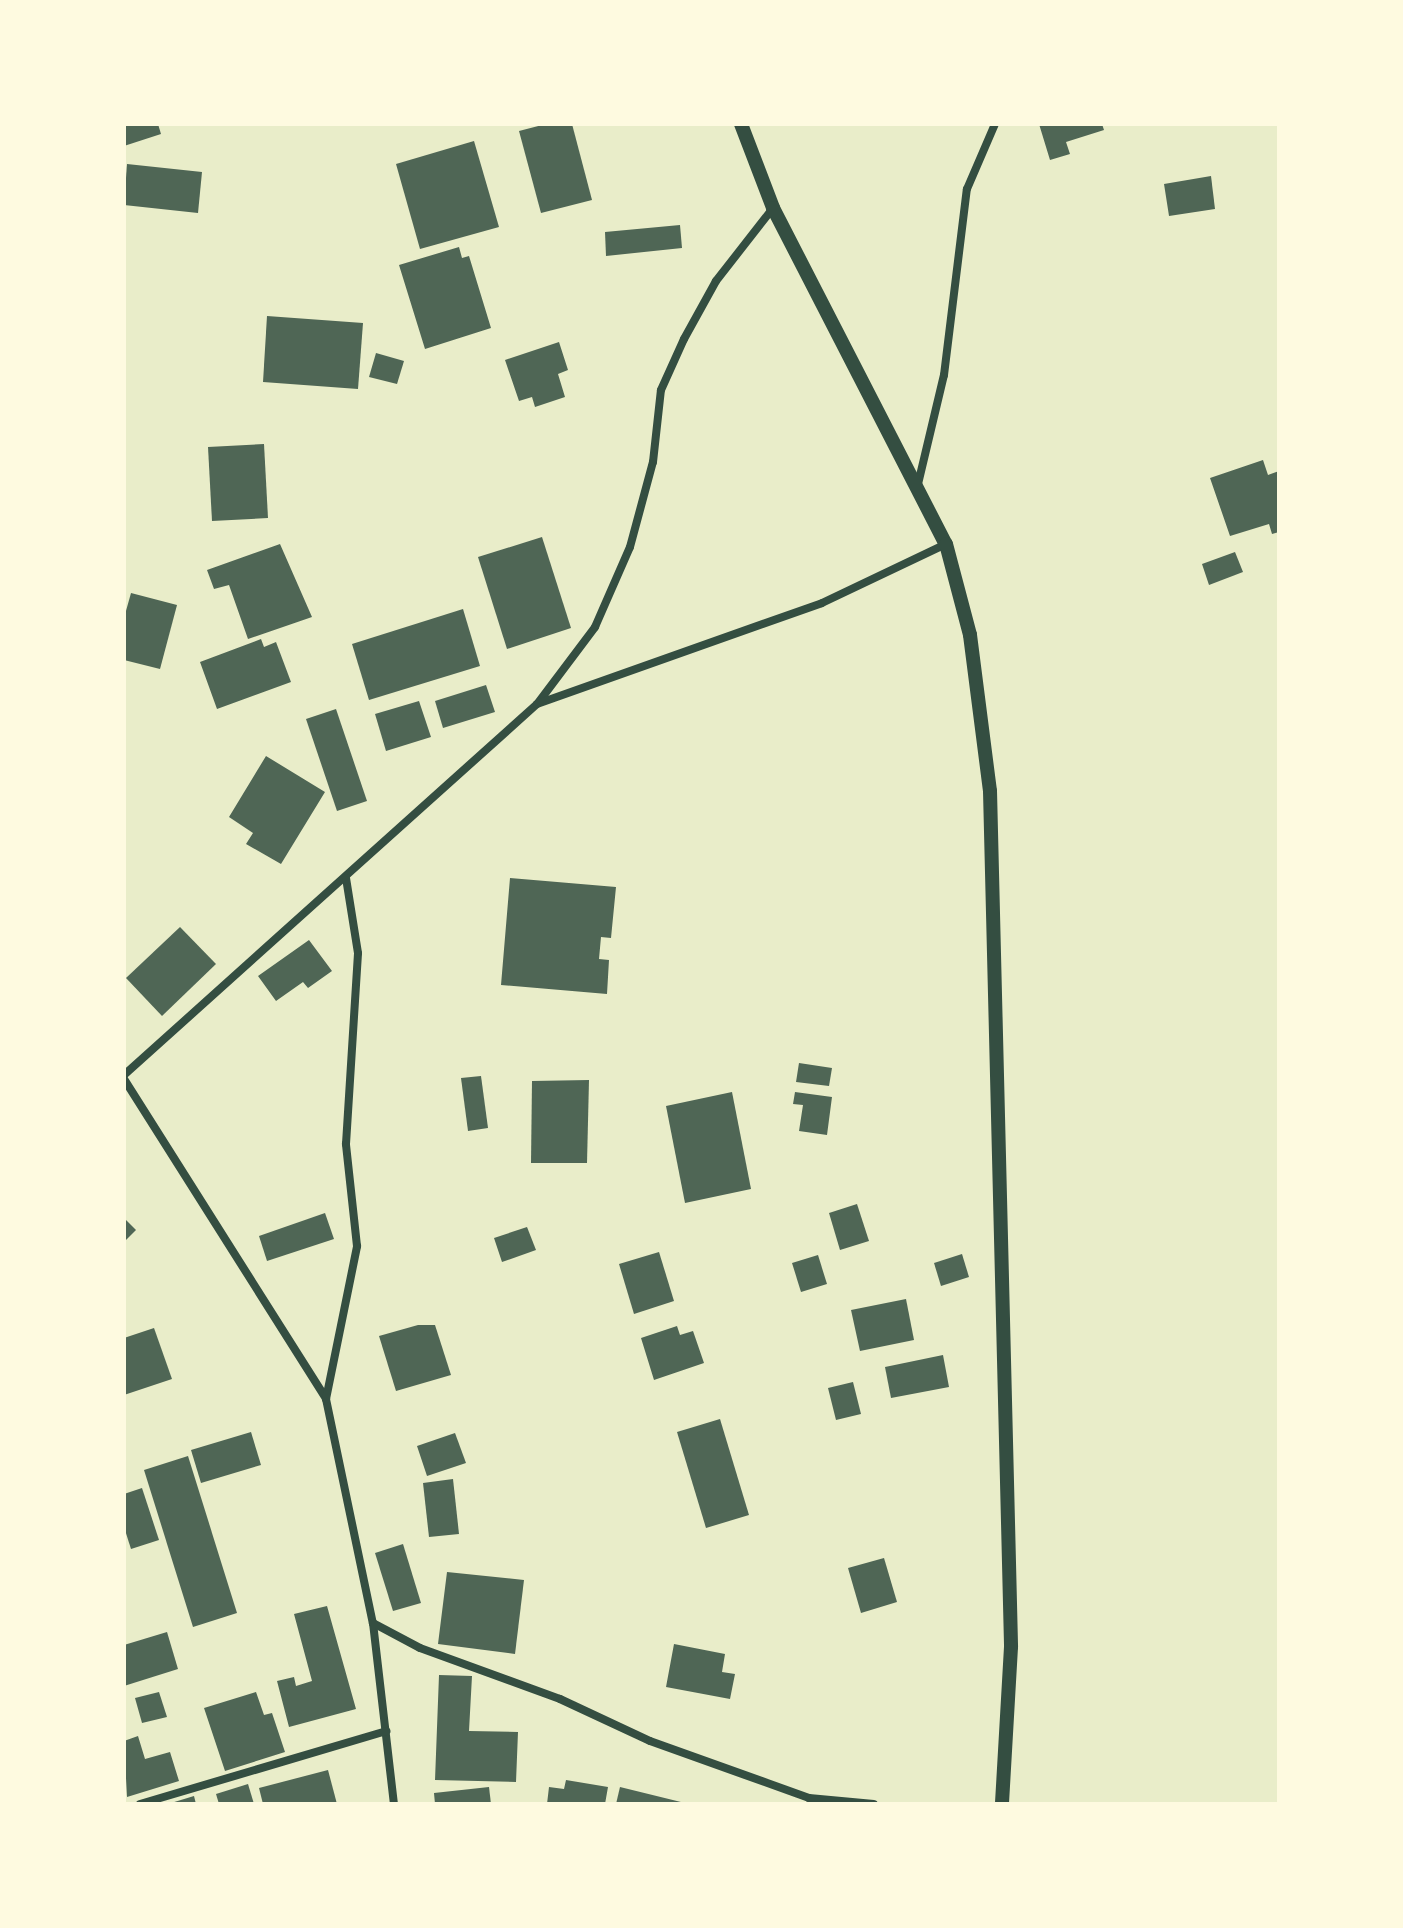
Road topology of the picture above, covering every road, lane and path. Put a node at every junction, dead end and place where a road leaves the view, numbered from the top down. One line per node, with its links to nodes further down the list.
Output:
1 (741, 124): 3 (street)
2 (995, 124): 4 (street)
3 (773, 208): 4 (street); 6 (street)
4 (918, 484): 5 (street)
5 (946, 544): 6 (street); 15 (street)
6 (537, 704): 7 (street)
7 (346, 878): 8 (street); 9 (street)
8 (124, 1077): 9 (street)
9 (326, 1399): 10 (street)
10 (373, 1623): 11 (street); 14 (street)
11 (386, 1731): 12 (street); 13 (street)
12 (140, 1804)
13 (394, 1804)
14 (874, 1804)
15 (1002, 1804)

